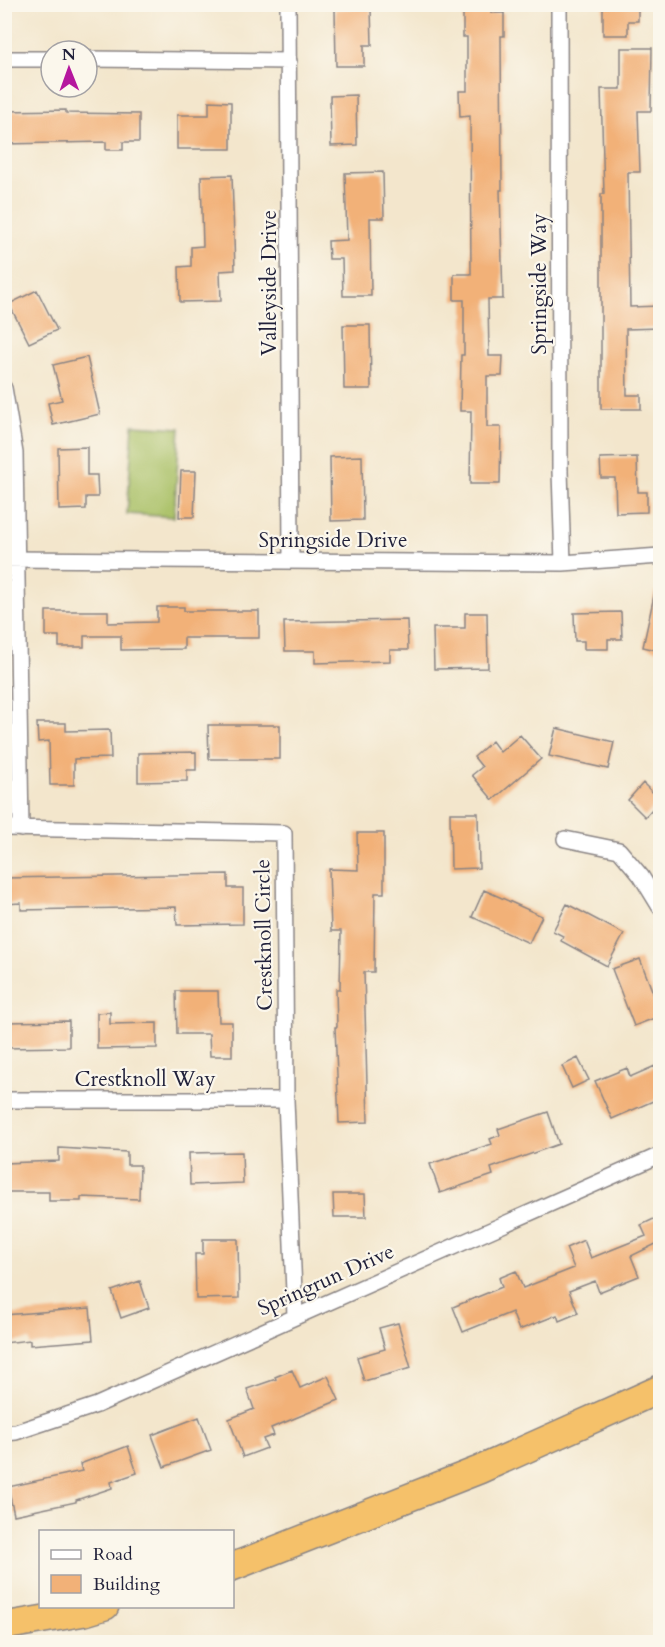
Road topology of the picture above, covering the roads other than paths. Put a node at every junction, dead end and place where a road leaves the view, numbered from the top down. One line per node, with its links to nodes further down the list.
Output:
1 (288, 4): 6 (street, Valleyside Drive)
2 (559, 4): 11 (street, Springside Way)
3 (4, 59): 4 (street)
4 (39, 59)
5 (99, 59): 6 (street)
6 (289, 61): 10 (street, Valleyside Drive)
7 (4, 388): 9 (street)
8 (660, 556): 11 (street, Springside Drive)
9 (11, 559): 10 (street, Springside Drive); 13 (street)
10 (291, 560): 11 (street, Springside Drive)
11 (563, 563)
12 (4, 828): 13 (street, Crestknoll Circle)
13 (21, 829): 17 (street, Crestknoll Circle)
14 (565, 838): 15 (street)
15 (660, 907)
16 (4, 1100): 17 (street, Crestknoll Way)
17 (286, 1100): 19 (street, Crestknoll Circle)
18 (660, 1155): 19 (street, Springrun Drive)
19 (295, 1316): 21 (street, Springrun Drive)
20 (660, 1389): 22 (highway)
21 (4, 1433)
22 (234, 1566)
23 (98, 1608): 24 (highway)
24 (4, 1626)

